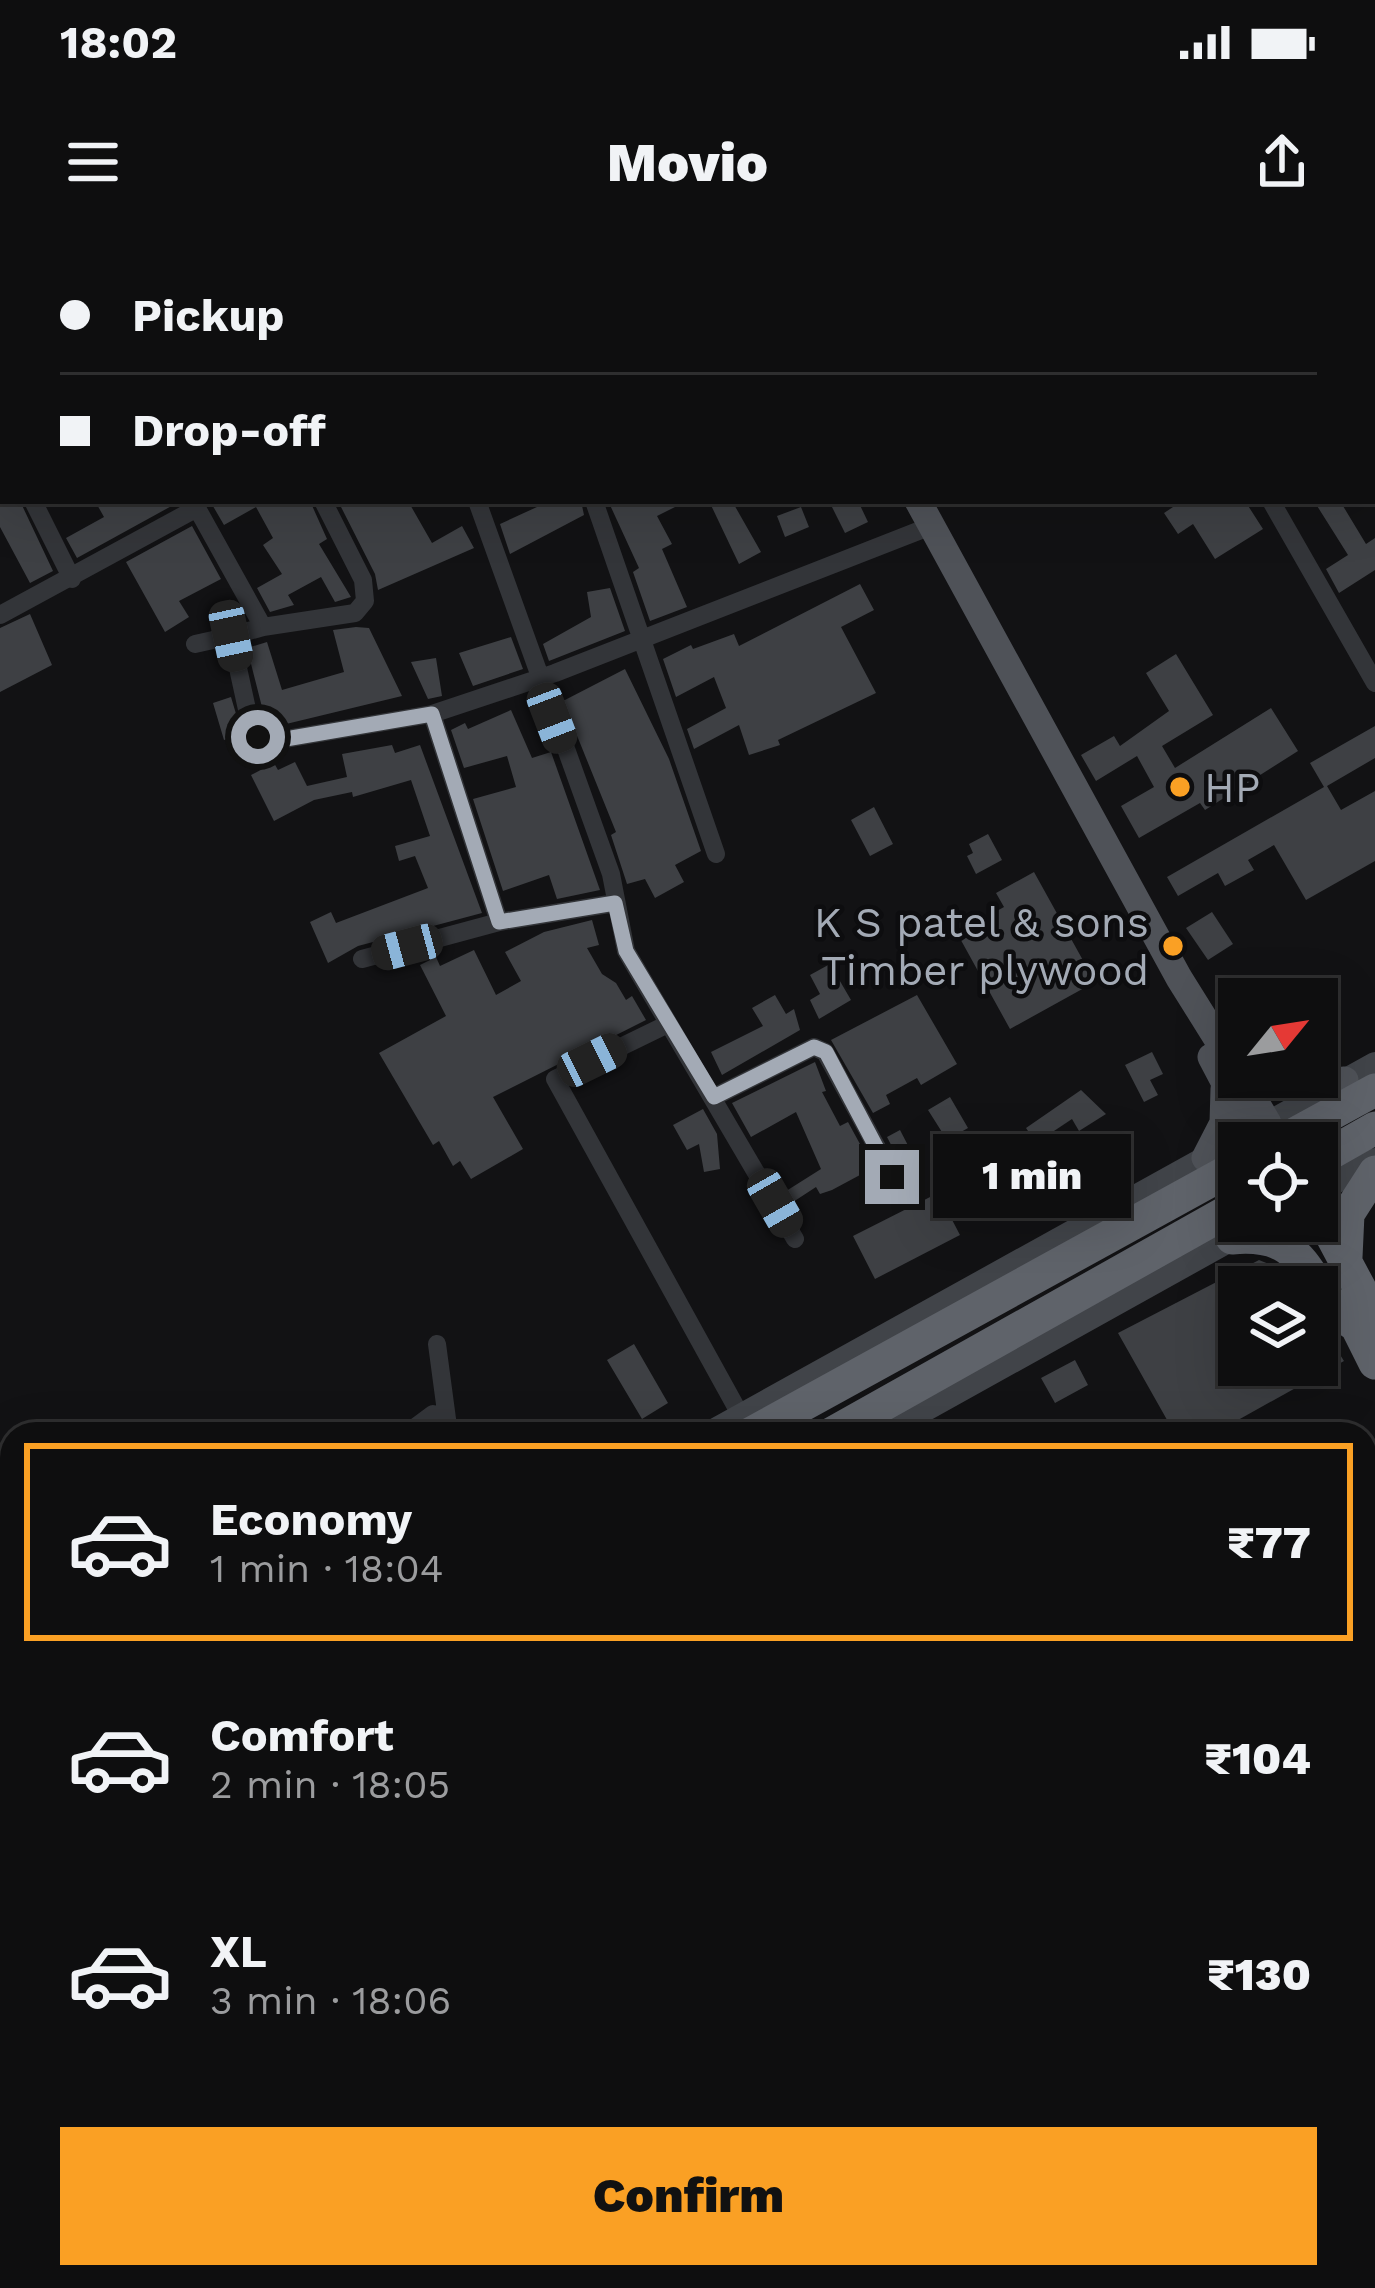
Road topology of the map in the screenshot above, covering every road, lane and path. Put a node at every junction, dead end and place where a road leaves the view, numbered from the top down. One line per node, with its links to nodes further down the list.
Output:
1 (34, 504): 8 (street)
2 (325, 504): 10 (street)
3 (478, 504): 15 (street)
4 (595, 504): 12 (street)
5 (1273, 504): 14 (street)
6 (195, 505): 8 (street); 10 (street)
7 (924, 513): 12 (street); 23 (main road)
8 (72, 579): 9 (street)
9 (0, 615)
10 (263, 627): 11 (street)
11 (231, 636): 13 (street); 17 (street)
12 (643, 639): 15 (street); 18 (street)
13 (196, 644)
14 (1366, 648): 16 (street)
15 (538, 679): 17 (street); 19 (street)
16 (1375, 682)
17 (432, 714): 20 (street)
18 (716, 854)
19 (615, 903): 20 (street); 22 (street)
20 (499, 922): 21 (street)
21 (362, 959)
22 (668, 1024): 26 (street); 49 (street)
23 (1218, 1043)
24 (1375, 1064): 25 (street)
25 (1360, 1085): 28 (highway)
26 (714, 1097): 36 (street); 39 (street)
27 (1231, 1098): 32 (main road)
28 (1295, 1122)
29 (1375, 1128): 30 (highway)
30 (1338, 1149)
31 (1218, 1154): 32 (street)
32 (1205, 1158): 50 (street)
33 (1375, 1160): 37 (street)
34 (1218, 1167): 51 (highway)
35 (1375, 1172): 44 (highway)
36 (892, 1177)
37 (1338, 1180)
38 (1218, 1217): 52 (highway)
39 (795, 1239)
40 (1225, 1242): 53 (street)
41 (1274, 1242): 45 (highway)
42 (1314, 1242): 45 (highway)
43 (1337, 1242): 44 (highway)
44 (1346, 1258): 45 (highway)
45 (1366, 1322): 47 (highway)
46 (437, 1344): 48 (street)
47 (1375, 1364)
48 (449, 1422)
49 (744, 1422)
50 (751, 1422)
51 (752, 1422)
52 (853, 1422)
53 (902, 1422)

